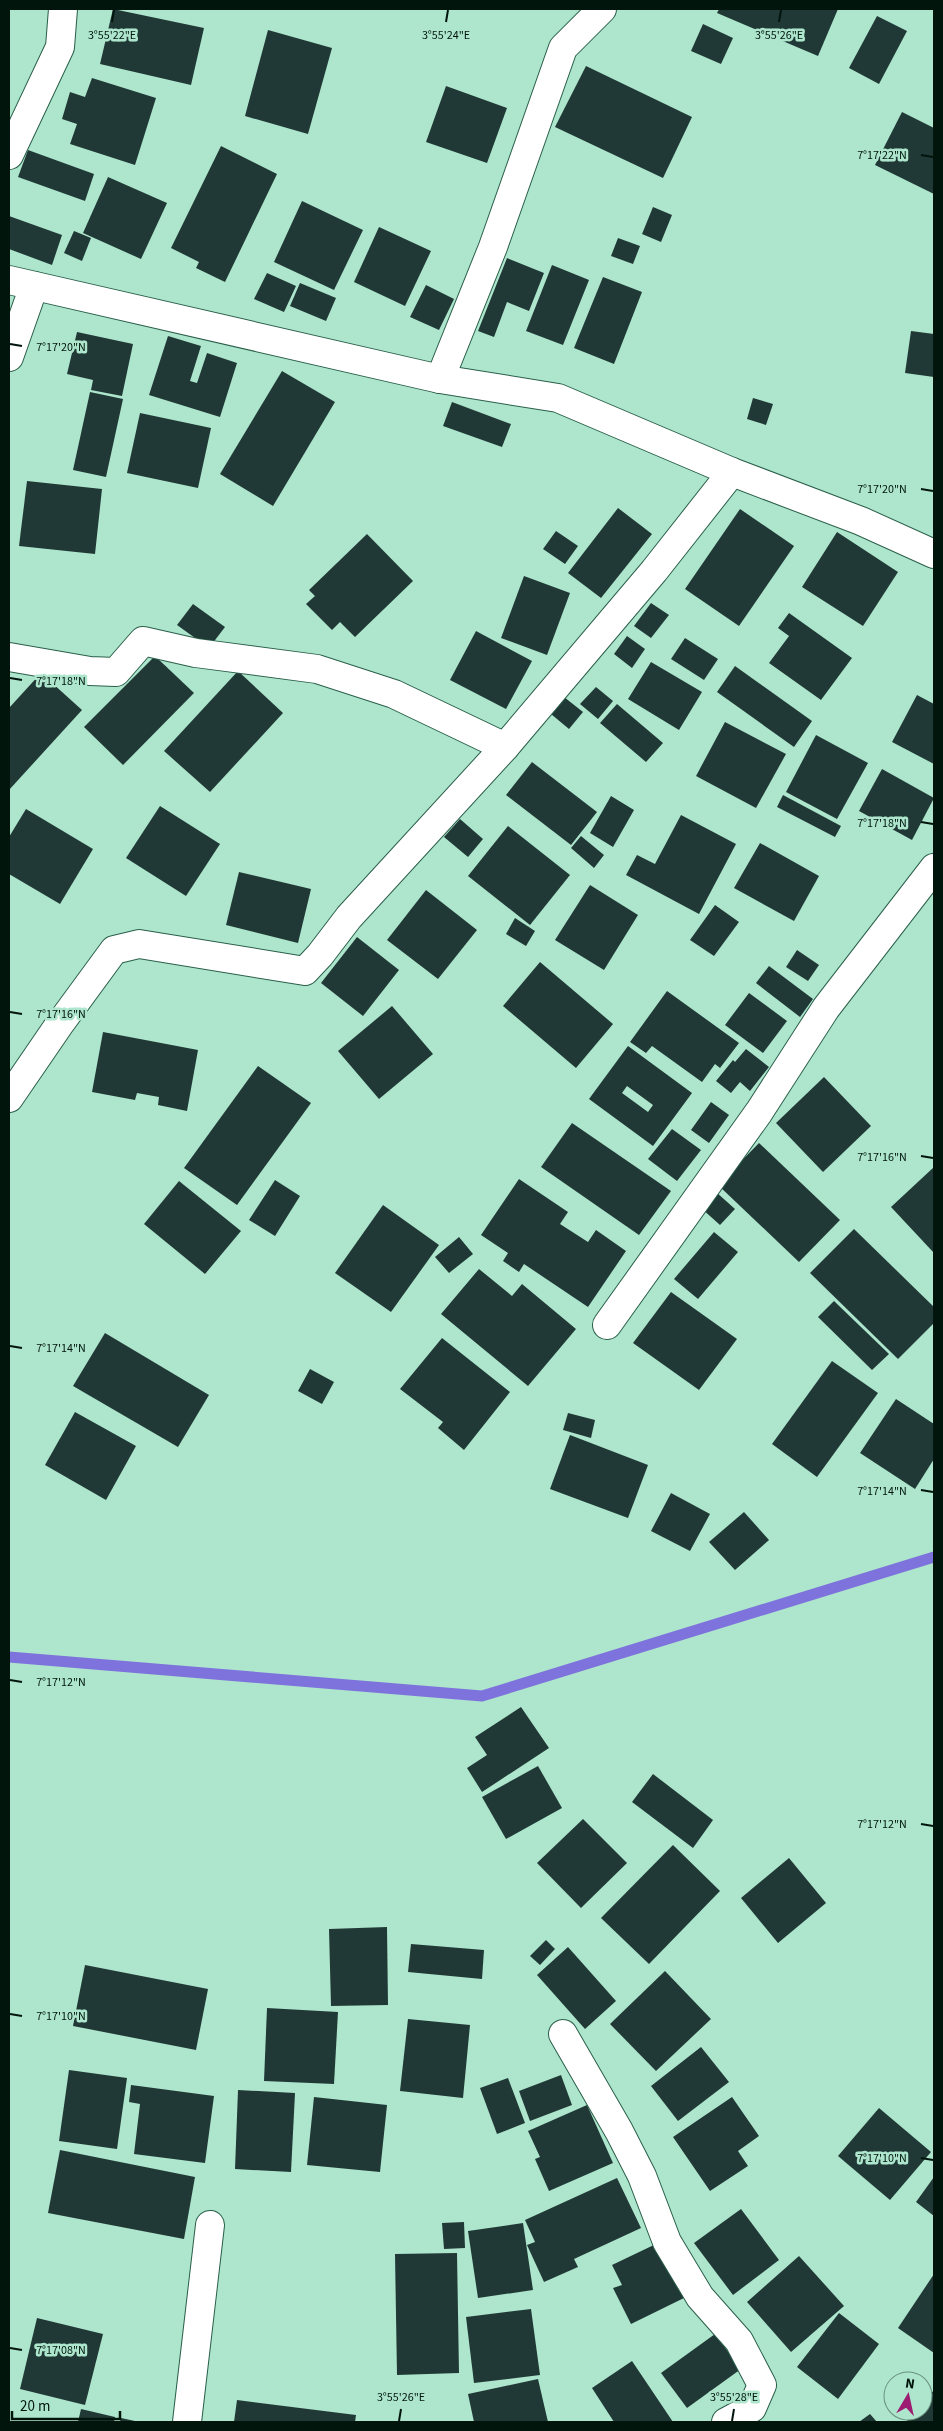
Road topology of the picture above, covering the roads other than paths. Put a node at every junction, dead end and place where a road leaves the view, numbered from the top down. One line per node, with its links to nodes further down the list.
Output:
1 (63, 9): 3 (street)
2 (602, 9): 6 (street)
3 (9, 155)
4 (21, 283): 5 (street); 6 (street)
5 (9, 357)
6 (440, 379): 7 (street)
7 (732, 472): 8 (street); 10 (street)
8 (934, 554)
9 (9, 657): 10 (street)
10 (505, 746): 12 (street)
11 (934, 868): 13 (street)
12 (9, 1098)
13 (607, 1325)
14 (563, 2034): 17 (street)
15 (210, 2225): 16 (street)
16 (187, 2422)
17 (726, 2422)

